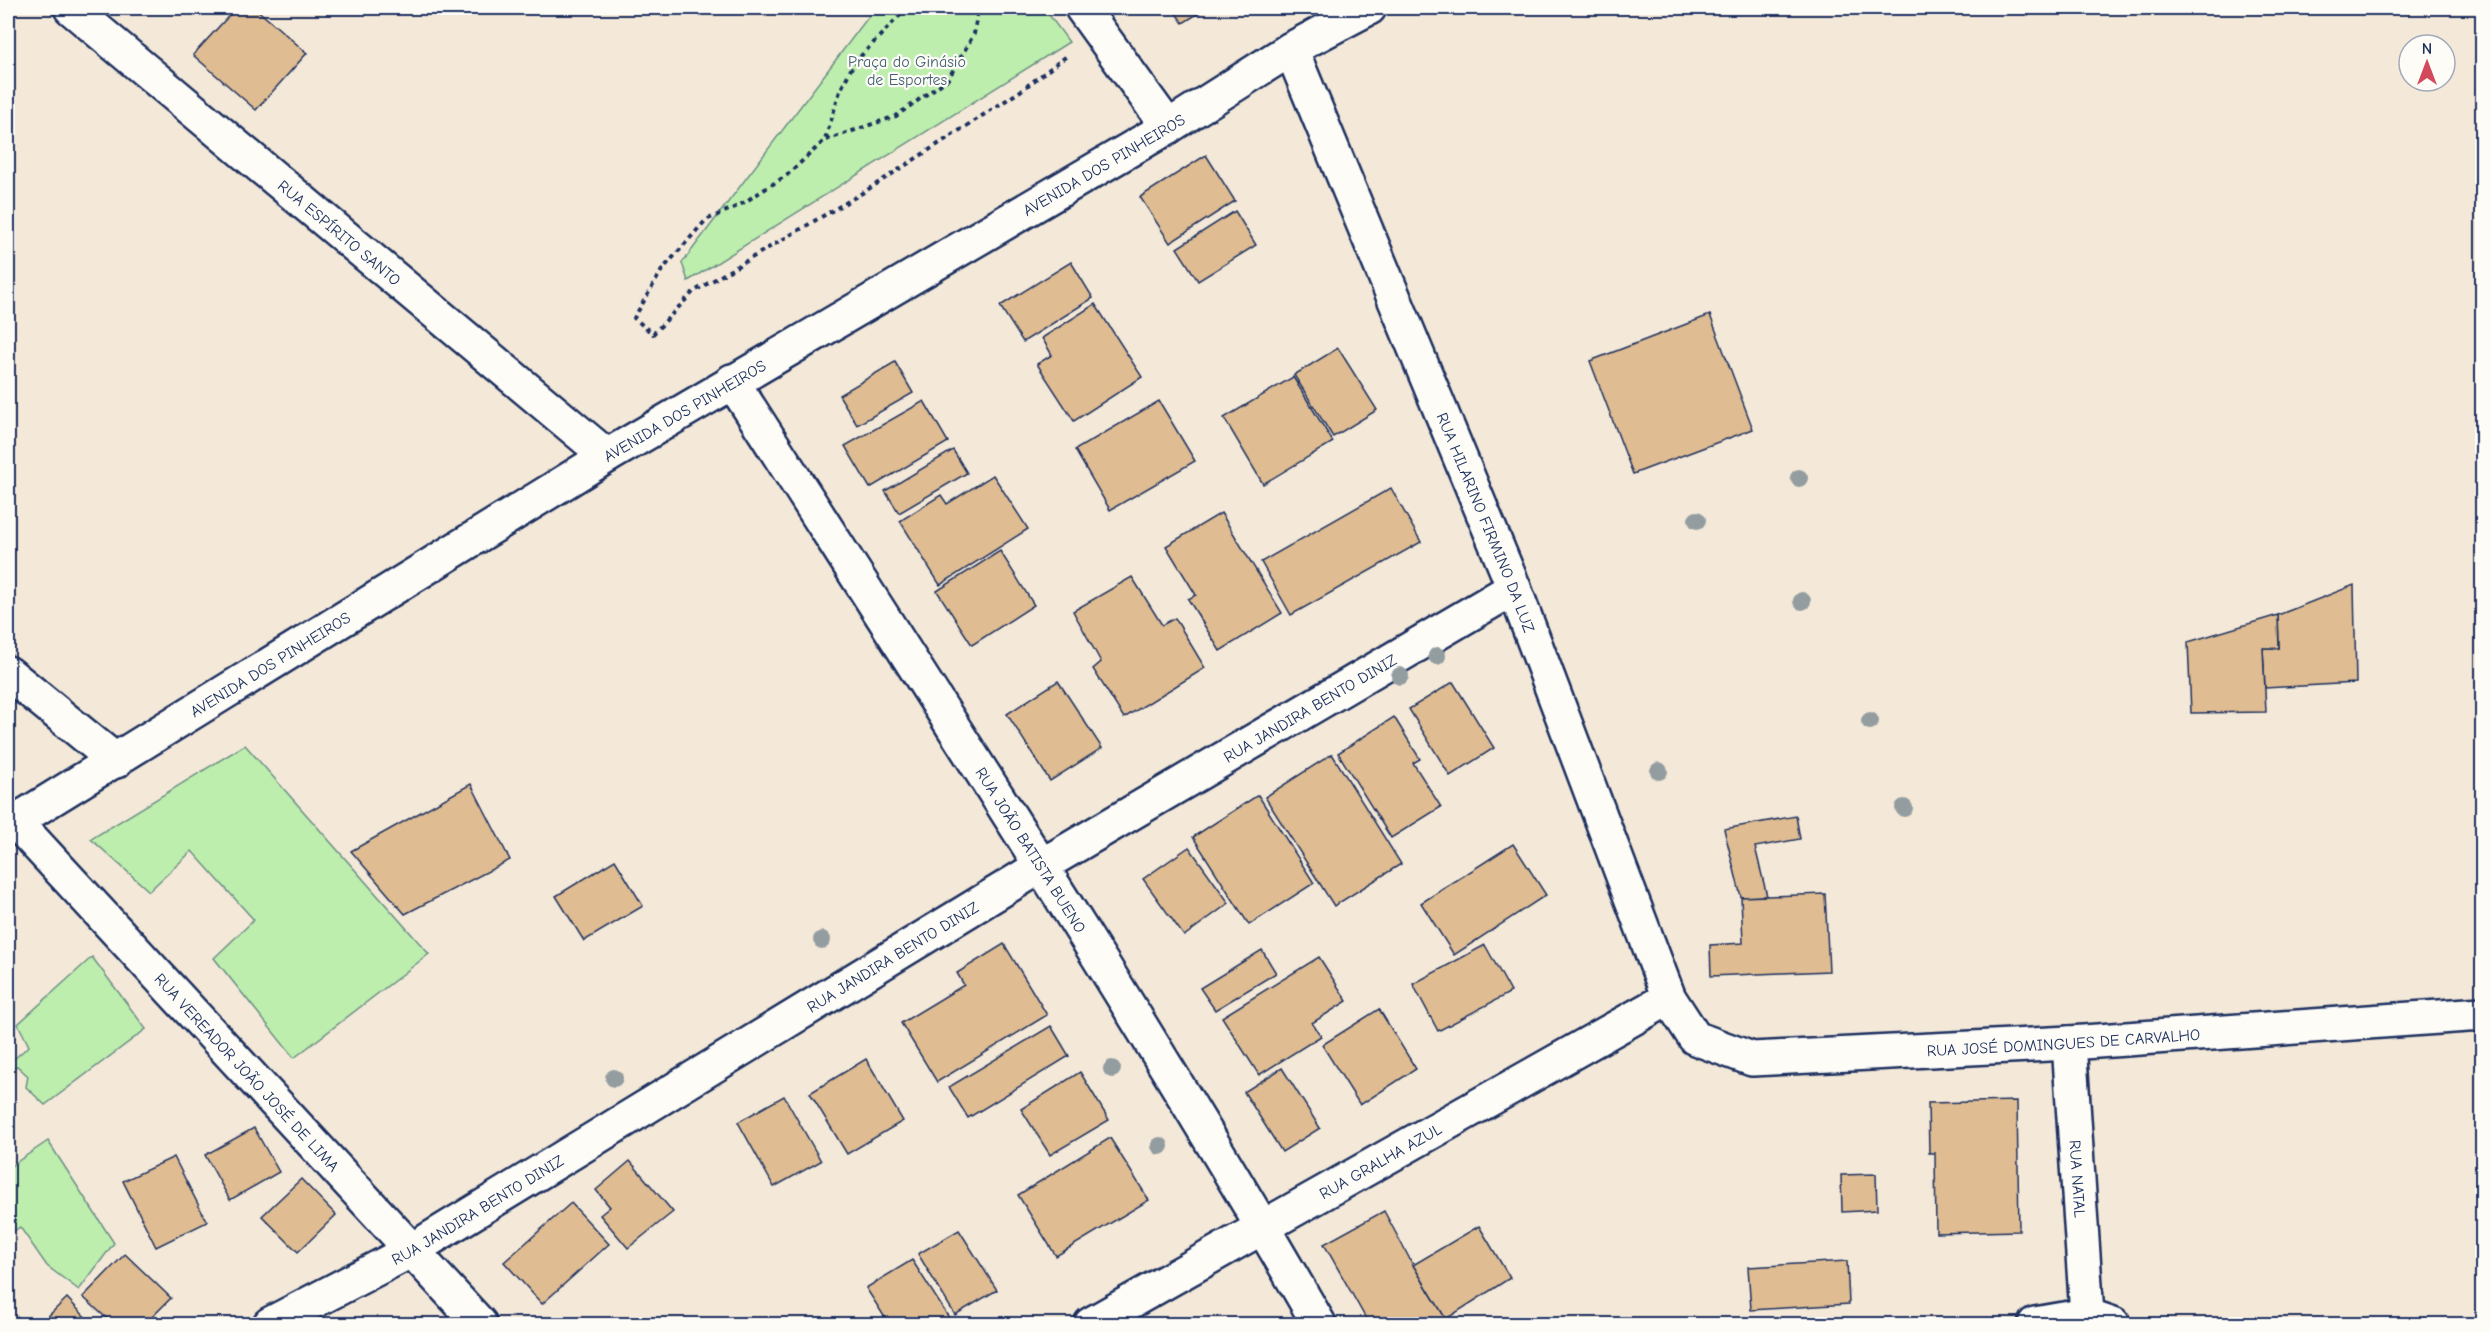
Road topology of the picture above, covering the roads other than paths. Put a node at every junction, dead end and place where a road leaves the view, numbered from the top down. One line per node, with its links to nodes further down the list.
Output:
1 (71, 8): 7 (street, RUA ESPÍRITO SANTO)
2 (1082, 8): 5 (street)
3 (1369, 8): 4 (street, AVENIDA DOS PINHEIROS)
4 (1291, 49): 5 (street, AVENIDA DOS PINHEIROS); 8 (street, RUA HILARINO FIRMINO DA LUZ)
5 (1168, 127): 6 (street, AVENIDA DOS PINHEIROS)
6 (732, 381): 7 (street, AVENIDA DOS PINHEIROS); 12 (street, RUA JOÃO BATISTA BUENO)
7 (607, 456): 10 (street, AVENIDA DOS PINHEIROS)
8 (1515, 588): 12 (street, RUA JANDIRA BENTO DINIZ); 13 (street, RUA HILARINO FIRMINO DA LUZ)
9 (8, 673): 10 (street)
10 (116, 761): 11 (street, AVENIDA DOS PINHEIROS)
11 (11, 824): 17 (street, RUA VEREADOR JOÃO JOSÉ DE LIMA)
12 (1041, 866): 16 (street, RUA JOÃO BATISTA BUENO); 17 (street, RUA JANDIRA BENTO DINIZ)
13 (1670, 998): 15 (street, RUA JOSÉ DOMINGUES DE CARVALHO); 16 (street, RUA GRALHA AZUL)
14 (2482, 1014): 15 (street, RUA JOSÉ DOMINGUES DE CARVALHO)
15 (2069, 1043): 18 (street, RUA NATAL)
16 (1263, 1227): 21 (street, RUA GRALHA AZUL); 22 (street, RUA JOÃO BATISTA BUENO)
17 (412, 1250): 19 (street, RUA JANDIRA BENTO DINIZ); 20 (street, RUA VEREADOR JOÃO JOSÉ DE LIMA)
18 (2100, 1320): 23 (street)
19 (270, 1324)
20 (480, 1324)
21 (1091, 1324)
22 (1319, 1324)
23 (2035, 1324)

